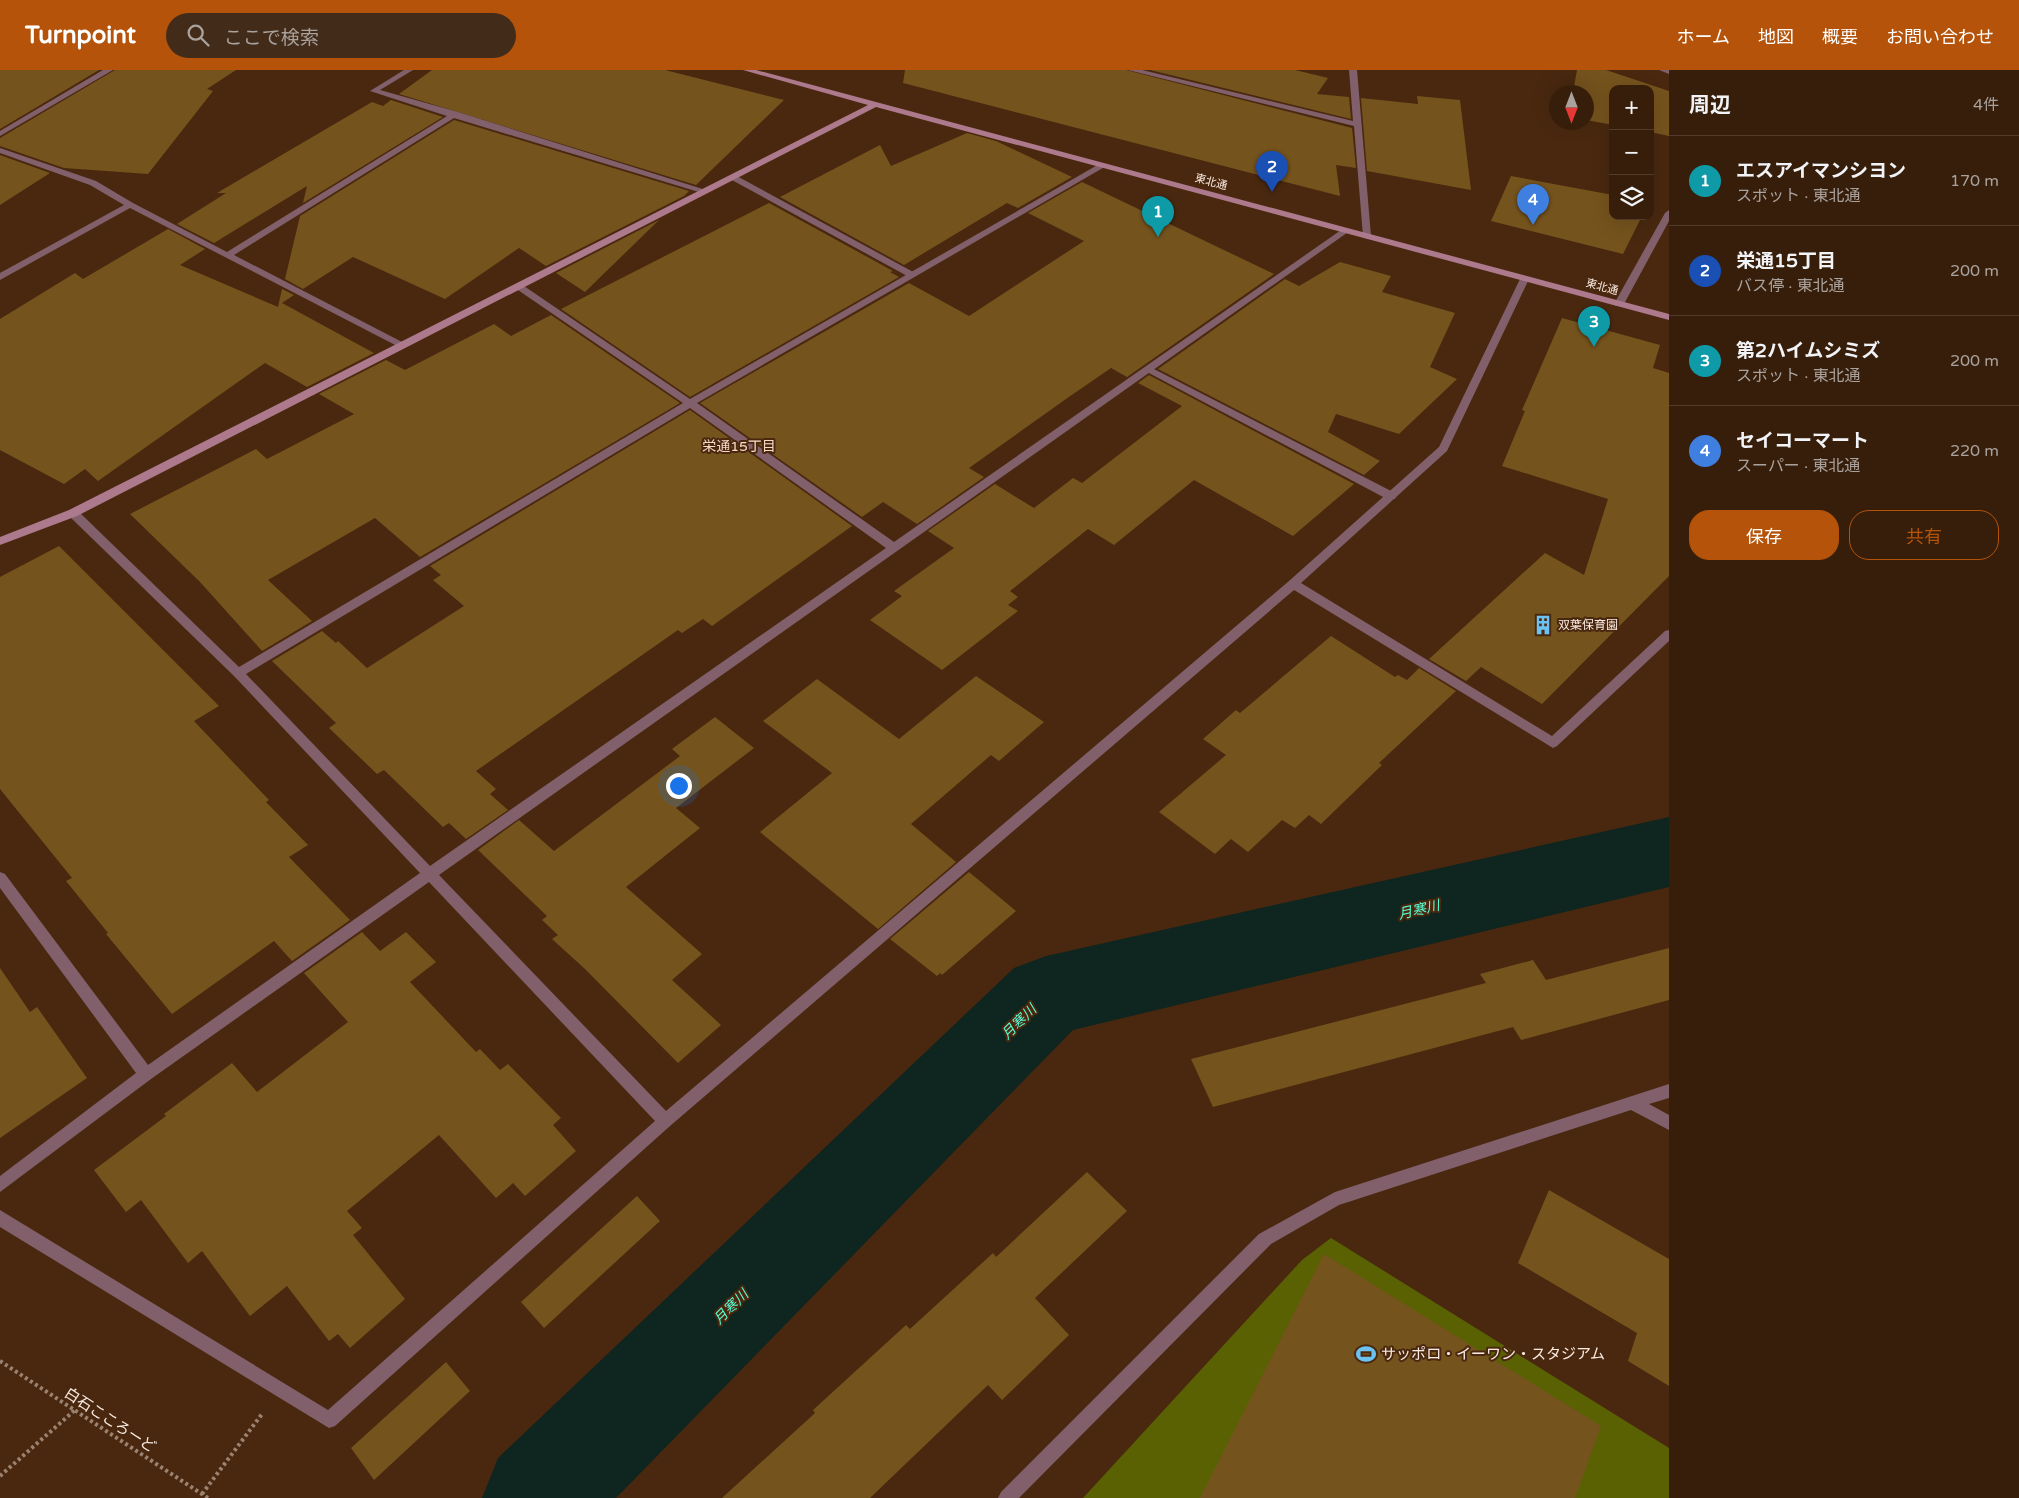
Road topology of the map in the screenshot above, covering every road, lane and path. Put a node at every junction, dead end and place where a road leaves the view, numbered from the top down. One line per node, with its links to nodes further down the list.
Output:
1 (109, 70): 11 (street)
2 (409, 70): 9 (street)
3 (747, 70): 8 (street, 東北通)
4 (1132, 70): 10 (street)
5 (1353, 70): 10 (street)
6 (1663, 70): 7 (street)
7 (1669, 72)
8 (874, 105): 13 (street, 東北通); 14 (street)
9 (455, 114): 15 (street); 20 (street)
10 (1358, 125): 19 (street)
11 (0, 134)
12 (0, 150): 16 (street)
13 (1104, 165): 18 (street, 東北通); 21 (street)
14 (733, 177): 15 (street); 21 (street)
15 (705, 191): 24 (street)
16 (130, 205): 20 (street); 22 (street)
17 (1669, 213): 25 (street)
18 (1347, 230): 19 (street, 東北通); 28 (street)
19 (1367, 236): 23 (street, 東北通)
20 (228, 255): 27 (street)
21 (912, 276): 29 (street)
22 (0, 277)
23 (1524, 279): 25 (street, 東北通); 30 (street)
24 (518, 286): 27 (street); 29 (street)
25 (1620, 304): 26 (street, 東北通)
26 (1669, 317)
27 (401, 345): 31 (street)
28 (1150, 370): 30 (street); 33 (street)
29 (690, 403): 33 (street); 36 (street)
30 (1391, 496): 34 (street)
31 (73, 512): 32 (street); 36 (street)
32 (0, 541)
33 (894, 548): 37 (street)
34 (1292, 584): 35 (street); 42 (street)
35 (1669, 634)
36 (238, 673): 37 (street)
37 (428, 875): 39 (street); 42 (street)
38 (0, 878): 39 (street)
39 (146, 1074): 44 (street)
40 (1669, 1091): 41 (street)
41 (1631, 1102): 43 (street); 52 (street)
42 (665, 1121): 47 (street)
43 (1669, 1123)
44 (0, 1185)
45 (0, 1218): 47 (street)
46 (0, 1361): 48 (path, 白石こころーど)
47 (280, 1390): 50 (path)
48 (75, 1410): 49 (path); 50 (path, 白石こころーど)
49 (0, 1476)
50 (202, 1494): 51 (path, 白石こころーど)
51 (208, 1498)
52 (1007, 1498)

